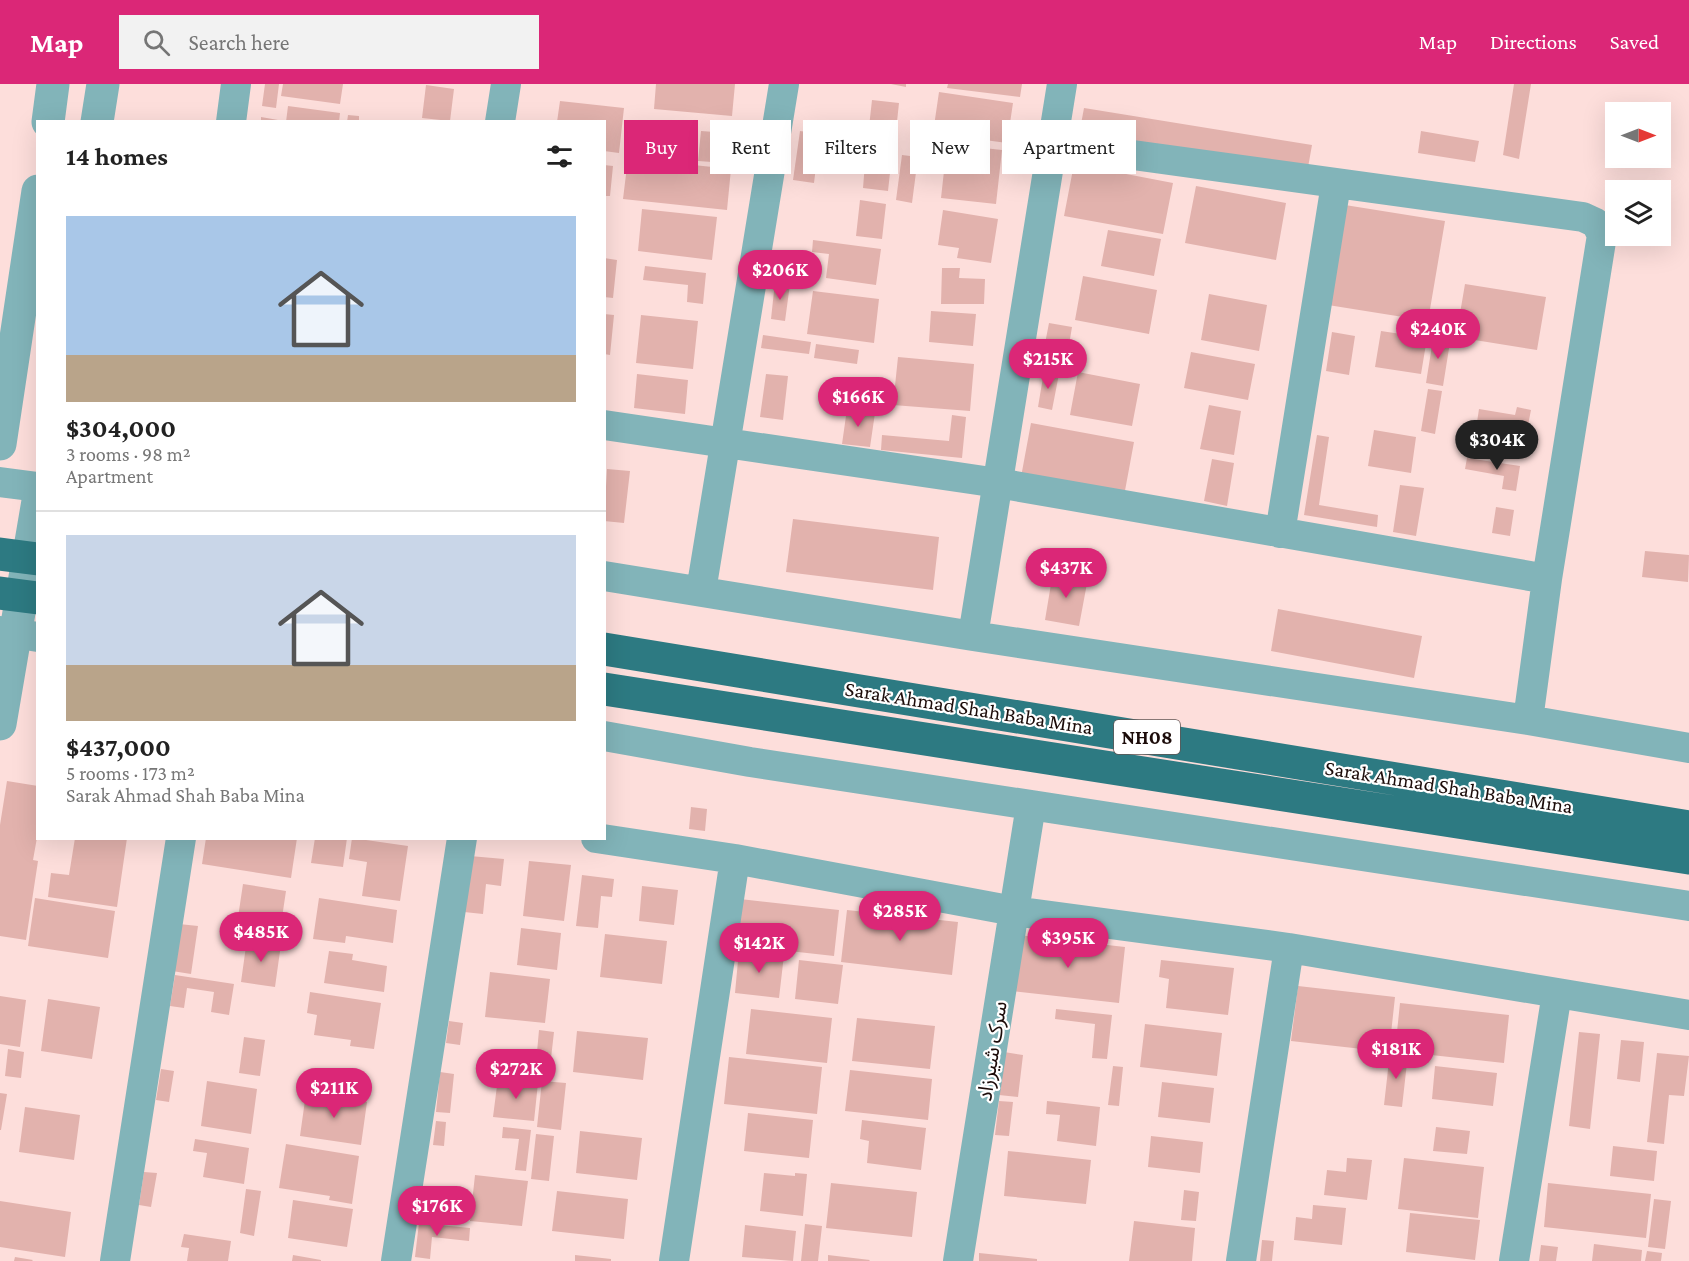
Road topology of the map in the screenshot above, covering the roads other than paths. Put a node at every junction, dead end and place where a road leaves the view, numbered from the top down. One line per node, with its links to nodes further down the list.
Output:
1 (53, 84): 7 (street)
2 (103, 84): 8 (street)
3 (236, 84): 9 (street)
4 (506, 84): 10 (street)
5 (784, 84): 18 (street)
6 (1062, 84): 11 (street)
7 (48, 120)
8 (97, 120)
9 (231, 120)
10 (500, 120)
11 (1057, 120)
12 (1136, 156): 14 (street)
13 (1048, 174): 20 (street)
14 (1336, 184): 23 (street); 26 (street)
15 (36, 204): 17 (street)
16 (606, 424): 18 (street)
17 (0, 444)
18 (725, 444): 20 (street); 27 (street)
19 (0, 482): 21 (street)
20 (998, 483): 23 (street); 30 (street)
21 (36, 487)
22 (36, 508): 24 (street)
23 (1280, 533): 26 (street)
24 (22, 557): 28 (street)
25 (606, 576): 27 (street)
26 (1547, 579): 33 (street)
27 (701, 591): 30 (street)
28 (19, 595): 29 (street)
29 (17, 634): 34 (street)
30 (973, 636): 33 (street)
31 (606, 649): 38 (highway, Sarak Ahmad Shah Baba Mina / NH08)
32 (606, 688): 42 (highway, NH08)
33 (1528, 720): 36 (street)
34 (0, 723)
35 (606, 736): 37 (street)
36 (1689, 748)
37 (1031, 805): 44 (street); 45 (street, سرک شیرزاد)
38 (1689, 827)
39 (181, 840): 49 (street)
40 (462, 840): 50 (street)
41 (606, 840): 43 (street)
42 (1689, 858)
43 (735, 859): 45 (street); 51 (street)
44 (1689, 906)
45 (1014, 911): 46 (street); 52 (street, سرک شیرزاد)
46 (1289, 948): 47 (street); 53 (street)
47 (1557, 993): 48 (street); 54 (street)
48 (1689, 1015)
49 (115, 1261)
50 (396, 1261)
51 (674, 1261)
52 (958, 1261)
53 (1241, 1261)
54 (1514, 1261)

